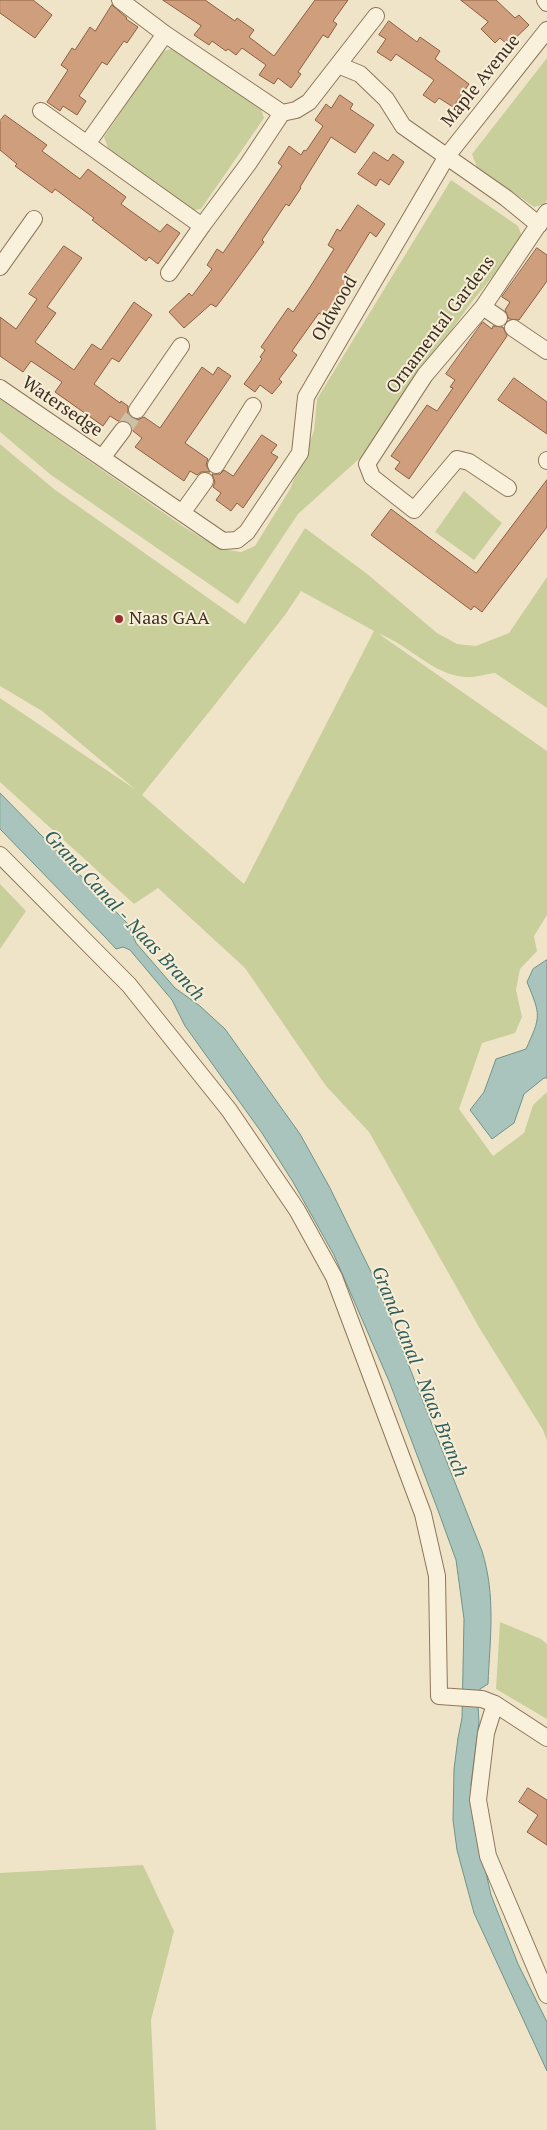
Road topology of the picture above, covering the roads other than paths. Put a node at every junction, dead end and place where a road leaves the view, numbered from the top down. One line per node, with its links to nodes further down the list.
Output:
1 (120, 0): 4 (street)
2 (376, 16): 5 (street)
3 (547, 30): 9 (street, Maple Avenue)
4 (165, 34): 7 (street); 8 (street)
5 (338, 65): 7 (street); 9 (street)
6 (41, 111): 8 (street)
7 (282, 113): 12 (street)
8 (87, 144): 12 (street)
9 (446, 156): 11 (street); 27 (street, Oldwood)
10 (34, 219): 13 (street)
11 (543, 219): 15 (street, Ornamental Gardens)
12 (202, 226): 14 (street)
13 (0, 267)
14 (169, 273)
15 (483, 307): 16 (street); 28 (street, Ornamental Gardens)
16 (499, 318)
17 (514, 328): 19 (street)
18 (181, 346): 22 (street)
19 (547, 351)
20 (0, 388): 24 (street, Watersedge)
21 (253, 406): 25 (street)
22 (138, 410)
23 (123, 430): 24 (street, Watersedge)
24 (102, 458): 29 (street, Watersedge)
25 (216, 465)
26 (205, 481): 29 (street)
27 (278, 488): 29 (street, Watersedge)
28 (508, 488)
29 (182, 513)
30 (0, 855): 31 (street)
31 (489, 1702): 32 (street); 33 (street)
32 (547, 1738)
33 (547, 1995)

